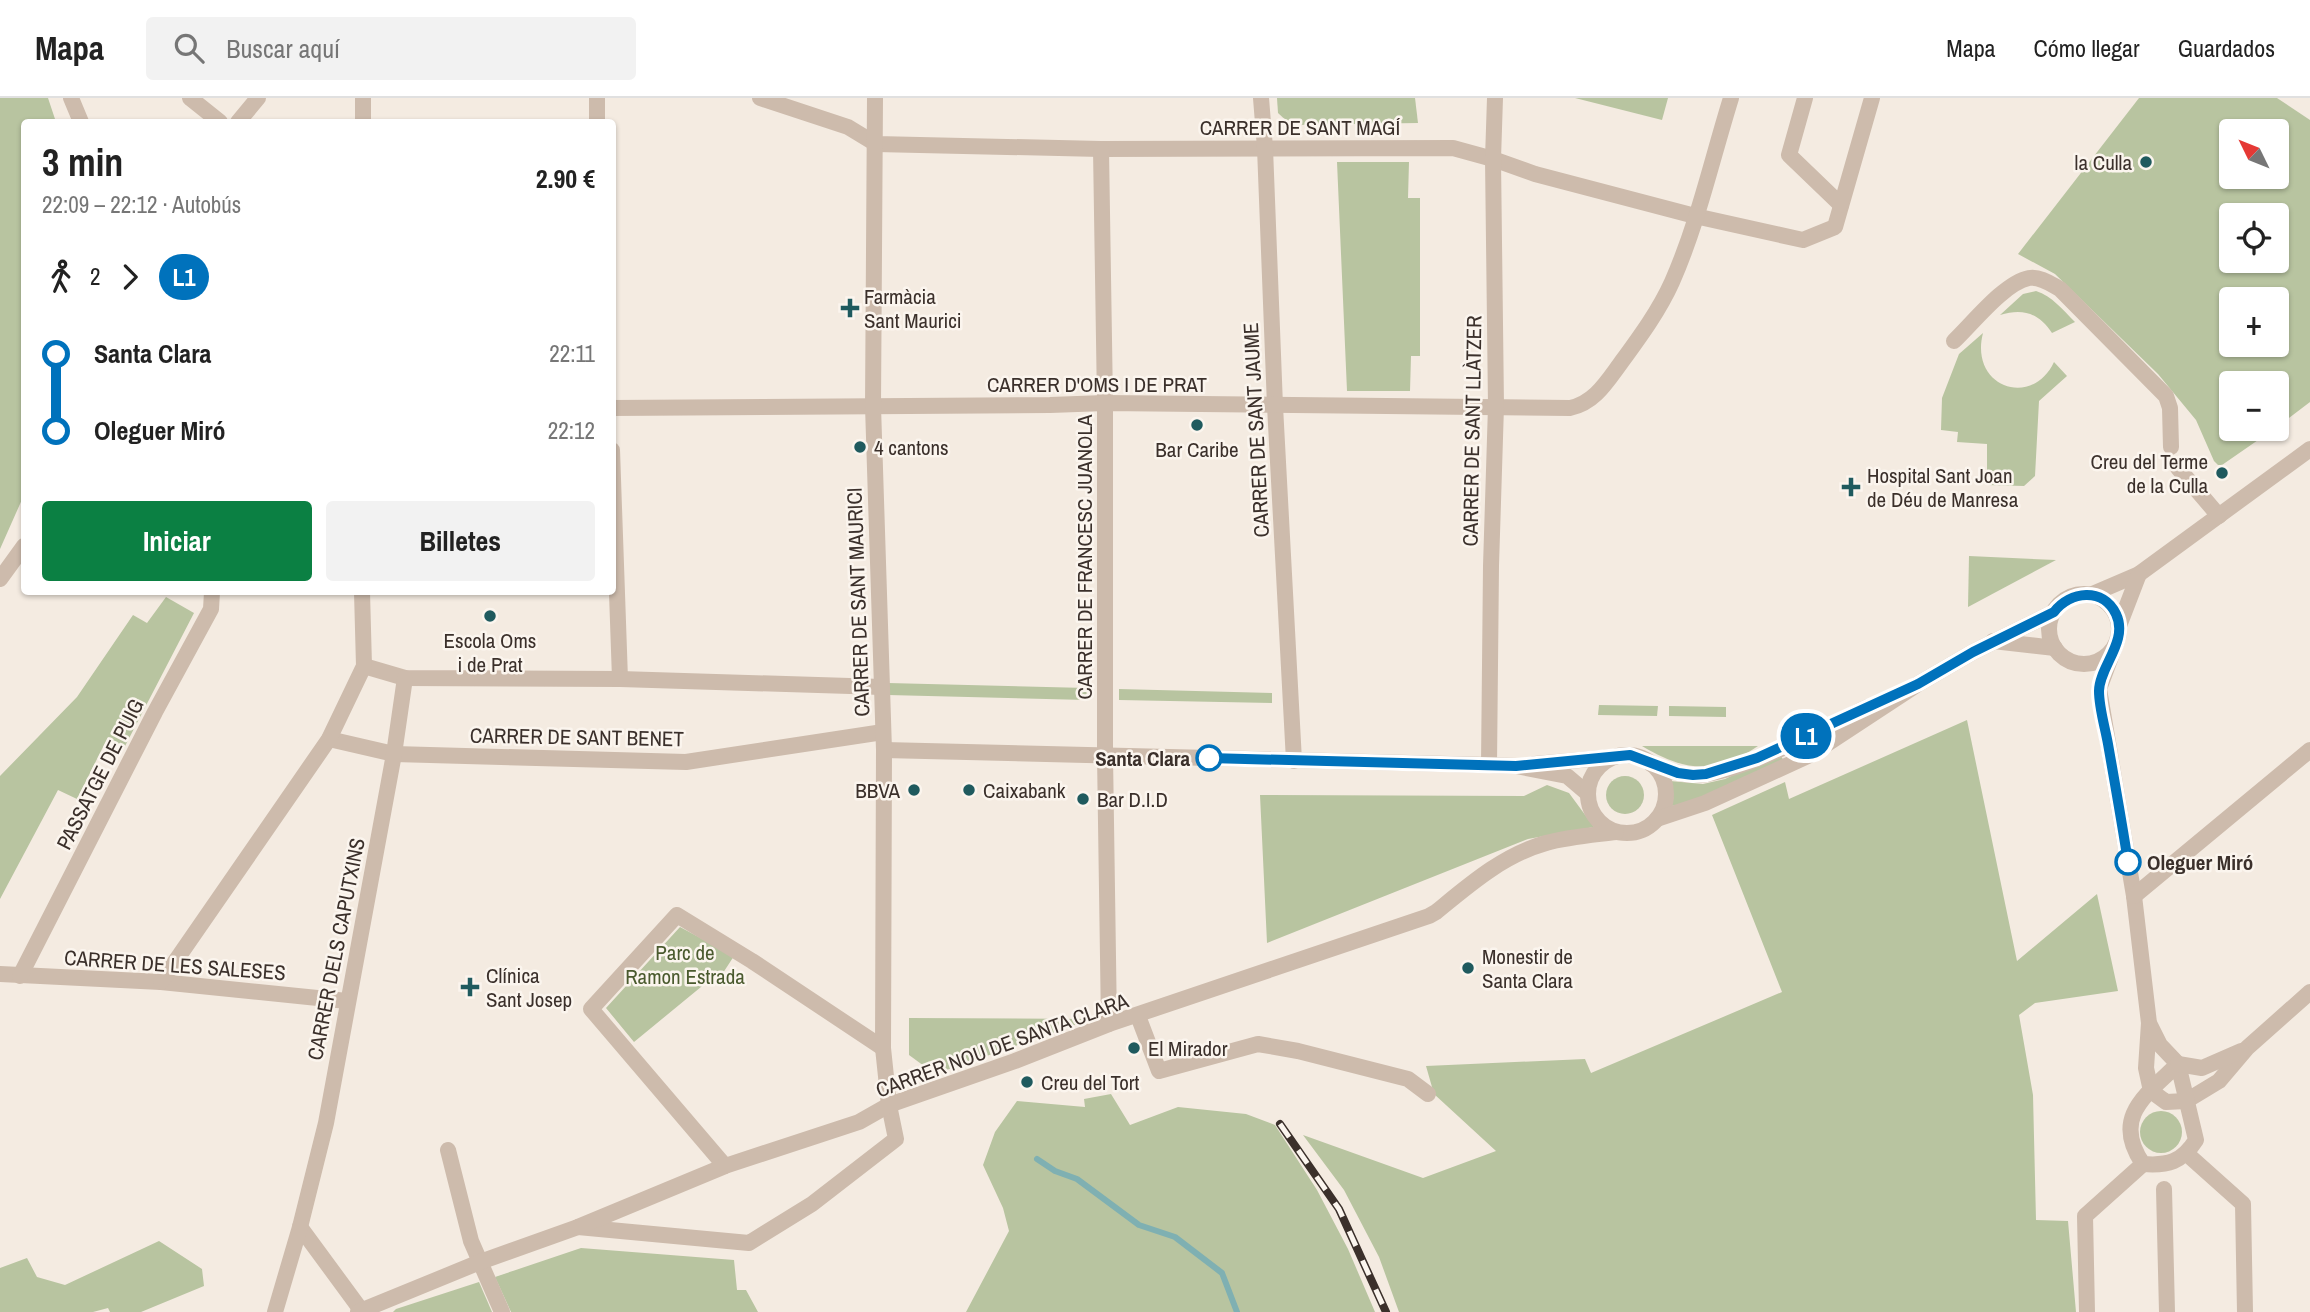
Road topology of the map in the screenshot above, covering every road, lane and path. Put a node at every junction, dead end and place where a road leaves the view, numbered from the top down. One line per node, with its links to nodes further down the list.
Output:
1 (71, 98): 13 (street)
2 (191, 98): 14 (street)
3 (258, 98): 15 (street)
4 (363, 98): 16 (street)
5 (597, 98): 17 (street)
6 (760, 98): 18 (street, CARRER DE SANT MAGÍ)
7 (875, 98): 18 (street, CARRER DE SANT MAURICI)
8 (1261, 98): 19 (street, CARRER DE SANT JAUME)
9 (1495, 98): 21 (street, CARRER DE SANT LLÀTZER)
10 (1731, 98): 23 (street)
11 (1805, 98): 22 (street)
12 (1872, 98): 22 (street)
13 (80, 119)
14 (216, 119)
15 (240, 119)
16 (363, 119)
17 (597, 119)
18 (876, 144): 20 (street, CARRER DE SANT MAGÍ); 26 (street, CARRER DE SANT MAURICI)
19 (1265, 148): 20 (street, CARRER DE SANT MAGÍ); 21 (street, CARRER DE SANT MAGÍ); 27 (street, CARRER DE SANT JAUME)
20 (1101, 149): 25 (street, CARRER DE FRANCESC JUANOLA)
21 (1493, 159): 23 (street, CARRER DE SANT MAGÍ); 28 (street, CARRER DE SANT LLÀTZER)
22 (1841, 205): 23 (street, CARRER DE SANT MAGÍ)
23 (1695, 216): 28 (street, CARRER D'OMS I DE PRAT)
24 (1954, 341): 30 (street)
25 (1105, 403): 26 (street, CARRER D'OMS I DE PRAT); 27 (street, CARRER D'OMS I DE PRAT); 58 (street, CARRER DE FRANCESC JUANOLA)
26 (873, 406): 29 (street, CARRER D'OMS I DE PRAT); 51 (street, CARRER DE SANT MAURICI)
27 (1275, 406): 28 (street, CARRER D'OMS I DE PRAT); 60 (street, CARRER DE SANT JAUME)
28 (1496, 406): 62 (street, CARRER DE SANT LLÀTZER)
29 (616, 408)
30 (2171, 447)
31 (2310, 449): 33 (street)
32 (2178, 468): 33 (street)
33 (2218, 516): 36 (street)
34 (21, 550): 37 (street)
35 (616, 552): 49 (street)
36 (2139, 574): 38 (street); 42 (street)
37 (0, 579)
38 (2090, 594): 41 (street); 42 (street)
39 (212, 595): 69 (street, PASSATGE DE PUIG)
40 (362, 595): 47 (street)
41 (2054, 612): 43 (street); 45 (street)
42 (2119, 626): 44 (street)
43 (1993, 641): 45 (street); 50 (street)
44 (2115, 646): 46 (street); 52 (street)
45 (2055, 648): 46 (street)
46 (2072, 662): 52 (street)
47 (363, 666): 48 (street); 54 (street)
48 (405, 678): 49 (street); 57 (street, CARRER DELS CAPUTXINS)
49 (621, 679): 51 (street)
50 (1918, 684): 61 (street); 65 (street)
51 (882, 687): 53 (street, CARRER DE SANT MAURICI)
52 (2099, 689): 67 (street)
53 (883, 732): 55 (street, CARRER DE SANT MAURICI); 57 (street, CARRER DE SANT BENET)
54 (328, 739): 57 (street, CARRER DE SANT BENET); 70 (street)
55 (884, 750): 58 (street); 76 (street, CARRER DE SANT MAURICI)
56 (2310, 750): 67 (street)
57 (394, 754): 72 (street, CARRER DELS CAPUTXINS)
58 (1105, 755): 60 (street); 75 (street, CARRER DE FRANCESC JUANOLA)
59 (1619, 756): 61 (street); 63 (street); 64 (street)
60 (1294, 761): 62 (street)
61 (1651, 764): 65 (street)
62 (1489, 765): 63 (street)
63 (1516, 766): 64 (street)
64 (1587, 793): 66 (street)
65 (1657, 819): 66 (street)
66 (1616, 832): 73 (street, CARRER NOU DE SANTA CLARA)
67 (2134, 896): 74 (street)
68 (0, 974): 69 (street, CARRER DE LES SALESES)
69 (20, 975): 70 (street, CARRER DE LES SALESES)
70 (161, 982): 72 (street, CARRER DE LES SALESES)
71 (2310, 992): 77 (street)
72 (347, 1001): 88 (street, CARRER DELS CAPUTXINS)
73 (1138, 1016): 75 (street, CARRER NOU DE SANTA CLARA); 80 (street)
74 (2150, 1023): 78 (street); 79 (street)
75 (1109, 1024): 81 (street, CARRER NOU DE SANTA CLARA)
76 (883, 1048): 81 (street, CARRER DE SANT MAURICI); 86 (street)
77 (2247, 1048): 78 (street); 82 (street)
78 (2178, 1063): 79 (street); 82 (street)
79 (2151, 1091): 82 (street); 85 (street)
80 (1429, 1094)
81 (889, 1105): 86 (street, CARRER NOU DE SANTA CLARA); 89 (street, CARRER DE SANT MAURICI)
82 (2189, 1107): 84 (street)
83 (448, 1150): 90 (street)
84 (2187, 1154): 85 (street); 96 (street)
85 (2143, 1164): 94 (street)
86 (725, 1166): 89 (street, CARRER NOU DE SANTA CLARA)
87 (2164, 1189): 95 (street)
88 (300, 1227): 91 (street); 92 (street, CARRER DELS CAPUTXINS)
89 (578, 1227): 90 (street, CARRER NOU DE SANTA CLARA)
90 (481, 1262): 91 (street, CARRER NOU DE SANTA CLARA); 93 (street)
91 (359, 1311)
92 (275, 1312)
93 (502, 1312)
94 (2087, 1312)
95 (2167, 1312)
96 (2245, 1312)

